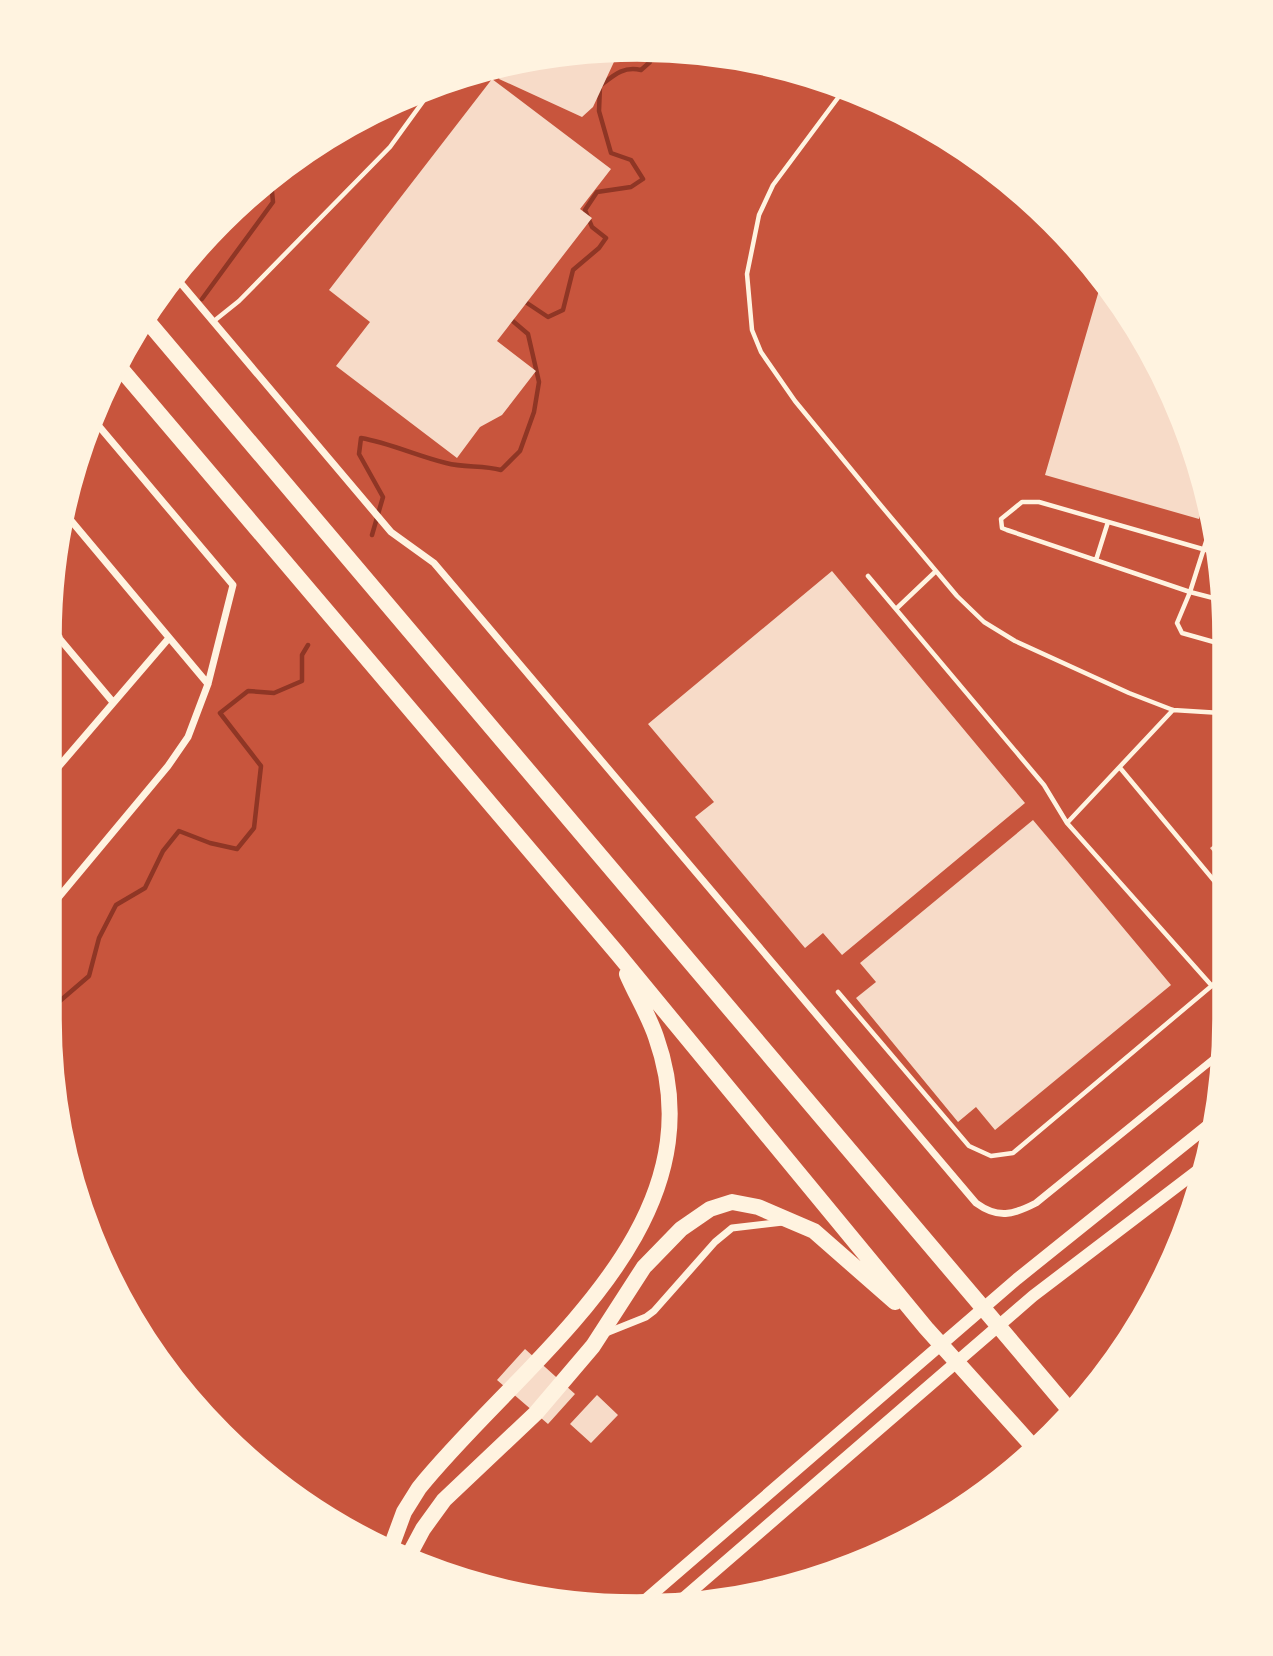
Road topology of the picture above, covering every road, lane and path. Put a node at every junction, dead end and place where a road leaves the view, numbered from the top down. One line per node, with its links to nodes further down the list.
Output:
1 (840, 97): 12 (lane)
2 (424, 100): 4 (lane)
3 (180, 283): 4 (street)
4 (212, 323): 32 (street)
5 (152, 325): 38 (highway)
6 (124, 372): 29 (highway)
7 (99, 426): 20 (street)
8 (72, 521): 18 (street)
9 (1108, 522): 10 (lane); 11 (lane); 11 (lane)
10 (1206, 550): 14 (lane)
11 (1096, 560): 14 (lane)
12 (936, 571): 16 (lane); 22 (lane)
13 (868, 576): 16 (lane)
14 (1190, 592): 15 (lane); 19 (lane)
15 (1212, 598)
16 (896, 609): 26 (lane)
17 (60, 638): 21 (street)
18 (169, 638): 20 (street); 21 (street)
19 (1214, 642)
20 (208, 684): 28 (street)
21 (112, 701): 24 (street)
22 (1173, 709): 23 (lane); 25 (lane)
23 (1214, 712)
24 (60, 764)
25 (1121, 769): 26 (lane); 27 (lane)
26 (1067, 823): 30 (lane)
27 (1214, 881)
28 (60, 896)
29 (617, 953): 36 (highway); 42 (highway)
30 (1212, 986): 31 (lane)
31 (838, 992)
32 (1212, 1061)
33 (1202, 1130): 45 (main road)
34 (1192, 1175): 44 (main road)
35 (796, 1222): 36 (highway); 37 (street); 37 (highway)
36 (926, 1328): 41 (highway)
37 (593, 1346): 43 (highway)
38 (1055, 1392): 39 (highway); 40 (highway)
39 (1068, 1402)
40 (1066, 1405)
41 (1029, 1442)
42 (393, 1542)
43 (411, 1551)
44 (688, 1594)
45 (650, 1596)

